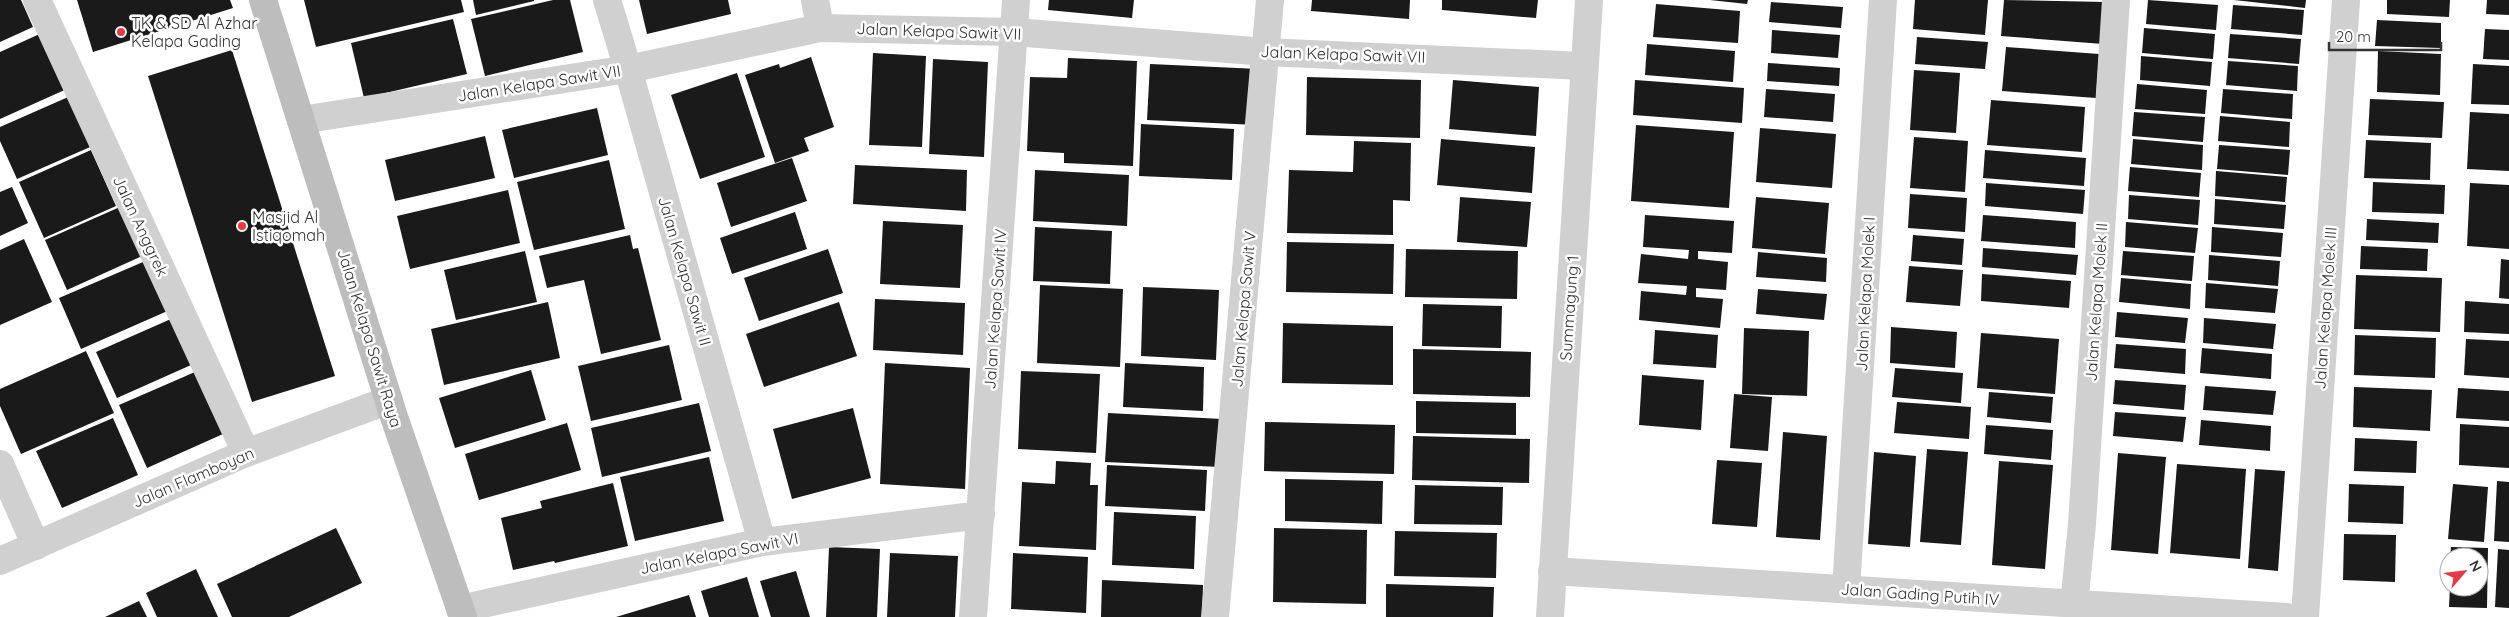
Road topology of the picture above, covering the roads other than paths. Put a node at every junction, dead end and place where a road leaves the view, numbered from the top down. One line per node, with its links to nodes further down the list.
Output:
1 (37, 0): 18 (street, Jalan Anggrek)
2 (263, 0): 16 (street, Jalan Kelapa Sawit Raya)
3 (607, 0): 15 (street, Jalan Kelapa Sawit II)
4 (815, 0): 11 (street)
5 (1016, 0): 12 (street, Jalan Kelapa Sawit IV)
6 (1270, 0): 13 (street, Jalan Kelapa Sawit V)
7 (1589, 0): 14 (street, Summagung 1)
8 (1883, 0): 25 (street, Jalan Kelapa Molek I)
9 (2116, 0): 26 (street, Jalan Kelapa Molek II)
10 (2346, 0): 32 (street, Jalan Kelapa Molek III)
11 (820, 28): 12 (street, Jalan Kelapa Sawit VII); 15 (street, Jalan Kelapa Sawit VII)
12 (1014, 32): 13 (street, Jalan Kelapa Sawit VII); 20 (street, Jalan Kelapa Sawit IV)
13 (1266, 52): 14 (street, Jalan Kelapa Sawit VII); 29 (street, Jalan Kelapa Sawit V)
14 (1584, 66): 24 (street, Summagung 1)
15 (628, 69): 16 (street, Jalan Kelapa Sawit VII); 21 (street, Jalan Kelapa Sawit II)
16 (301, 120): 17 (street, Jalan Kelapa Sawit Raya)
17 (389, 400): 18 (street, Jalan Flamboyan); 27 (street, Jalan Kelapa Sawit Raya)
18 (246, 453): 22 (street, Jalan Flamboyan)
19 (0, 464): 22 (street)
20 (981, 515): 21 (street, Jalan Kelapa Sawit VI); 28 (street, Jalan Kelapa Sawit IV)
21 (762, 542): 27 (street, Jalan Kelapa Sawit VI)
22 (36, 546): 23 (street, Jalan Flamboyan)
23 (0, 561)
24 (1552, 571): 25 (street, Jalan Gading Putih IV); 30 (street, Summagung 1)
25 (1846, 589): 26 (street, Jalan Gading Putih IV)
26 (2074, 604): 31 (street, Jalan Gading Putih IV)
27 (461, 613)
28 (974, 617)
29 (1215, 617)
30 (1550, 617)
31 (2287, 617)
32 (2304, 617)

